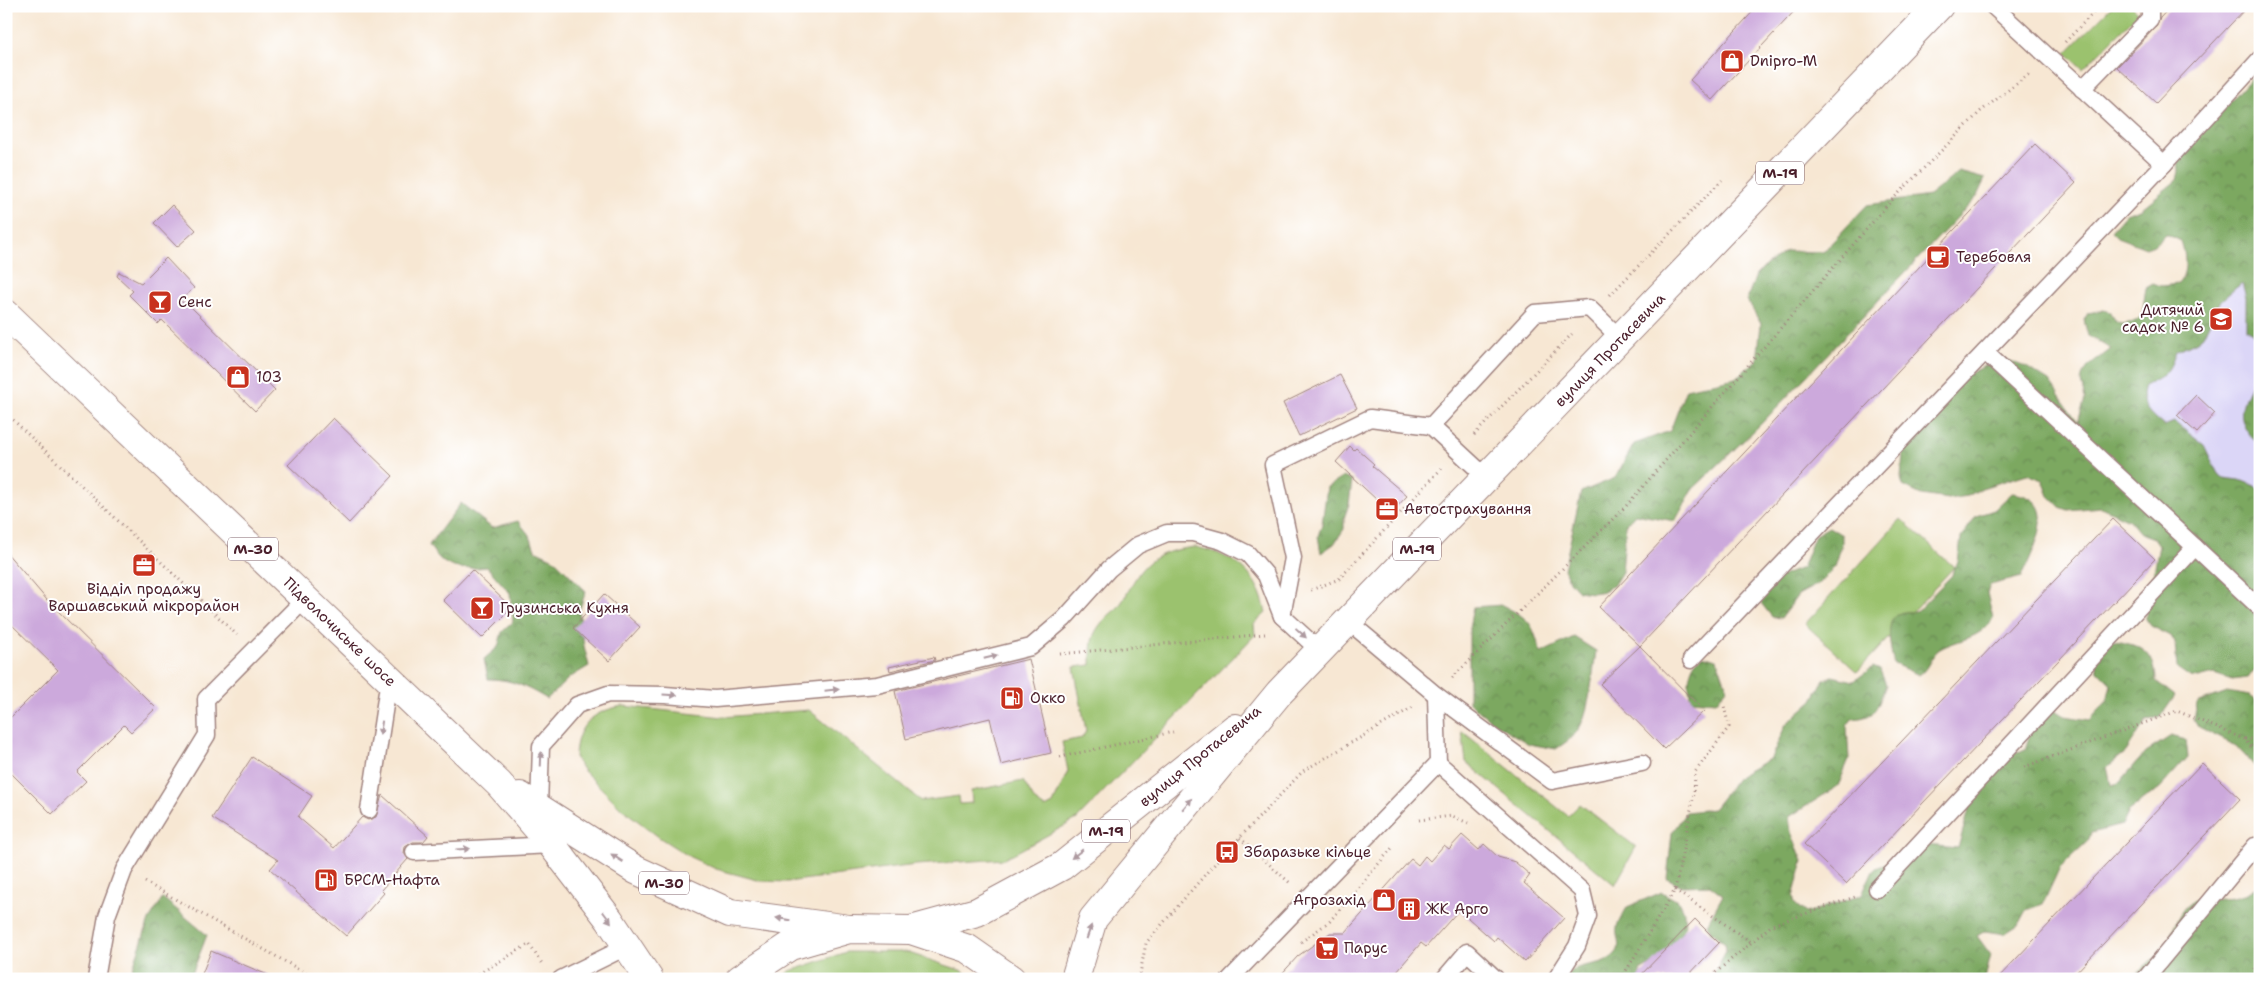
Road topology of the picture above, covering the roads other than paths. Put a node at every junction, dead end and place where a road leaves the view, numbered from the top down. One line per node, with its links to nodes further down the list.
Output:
1 (1939, 6): 8 (highway, вулиця Протасевича / М-19)
2 (1993, 6): 5 (lane)
3 (2150, 6): 5 (lane)
4 (2260, 59): 6 (lane)
5 (2082, 88): 6 (lane)
6 (2164, 164): 9 (lane)
7 (6, 314): 13 (highway, Підволочиське шосе / М-30)
8 (1621, 339): 10 (lane); 11 (highway, вулиця Протасевича / М-19)
9 (1985, 352): 12 (lane); 18 (lane)
10 (1431, 426): 11 (lane); 15 (lane)
11 (1486, 477): 16 (highway, вулиця Протасевича / М-19)
12 (2195, 547): 14 (lane); 30 (lane)
13 (305, 599): 19 (highway, Підволочиське шосе / М-30); 35 (lane)
14 (2260, 608)
15 (1282, 616): 17 (lane, one-way to 17); 25 (lane, one-way to 15)
16 (1348, 621): 17 (highway, вулиця Протасевича / М-19); 21 (lane)
17 (1320, 651): 20 (highway, вулиця Протасевича / М-19)
18 (1691, 660)
19 (389, 679): 24 (highway, Підволочиське шосе / М-30); 26 (lane, one-way to 26)
20 (1279, 693): 32 (highway, вулиця Протасевича / М-19, one-way to 32); 39 (highway, вулиця Протасевича / М-19, one-way to 20)
21 (1436, 695): 22 (lane); 23 (lane)
22 (1438, 763): 40 (lane); 43 (lane)
23 (1642, 763)
24 (499, 784): 25 (highway, Підволочиське шосе / М-30); 27 (highway, Підволочиське шосе / М-30)
25 (539, 807): 31 (highway, Підволочиське шосе / М-30, one-way to 25)
26 (368, 810)
27 (552, 845): 29 (lane, one-way to 27); 33 (highway, Підволочиське шосе / М-30, one-way to 33)
28 (2255, 846): 44 (lane)
29 (414, 852)
30 (1877, 889)
31 (849, 930): 32 (highway, М-19); 37 (highway, М-19)
32 (910, 930): 38 (highway)
33 (628, 946): 34 (lane); 36 (highway, Підволочиське шосе / М-30)
34 (554, 975)
35 (96, 979)
36 (649, 979)
37 (740, 979)
38 (1011, 979)
39 (1075, 979)
40 (1230, 979)
41 (1444, 979): 42 (lane)
42 (1496, 979)
43 (1556, 979)
44 (2145, 979)

